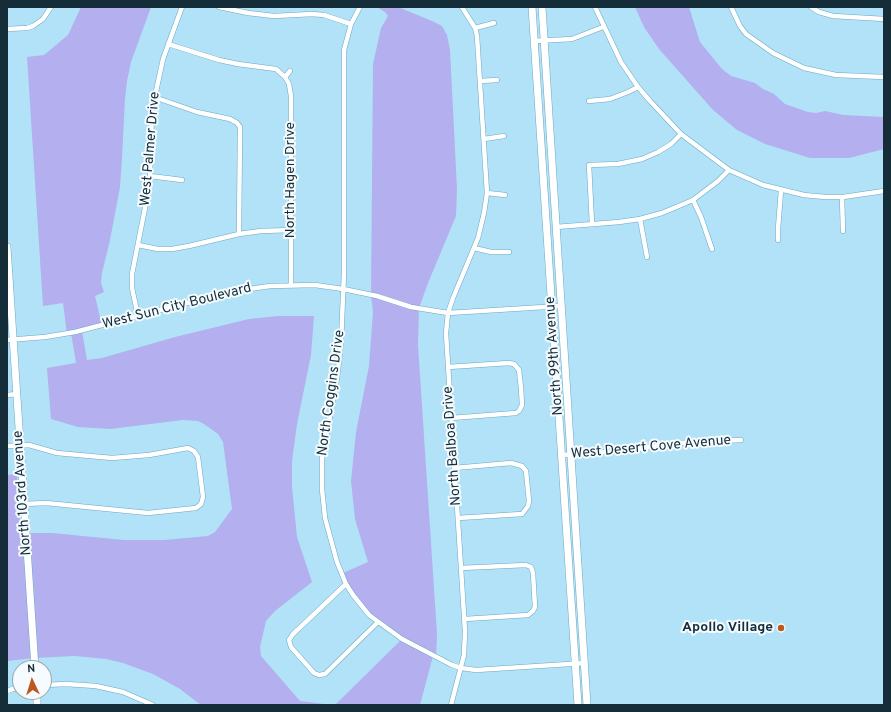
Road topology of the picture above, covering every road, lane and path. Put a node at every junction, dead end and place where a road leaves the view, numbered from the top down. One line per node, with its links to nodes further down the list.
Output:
1 (51, 7): 16 (street)
2 (182, 7): 19 (street, West Palmer Drive)
3 (219, 7): 13 (street)
4 (360, 7): 13 (street, North Coggins Drive)
5 (462, 7): 15 (street, North Balboa Drive)
6 (532, 7): 17 (main road, North 99th Avenue)
7 (542, 7): 18 (main road, North 99th Avenue)
8 (595, 7): 14 (street)
9 (731, 7): 22 (street)
10 (811, 7): 11 (street)
11 (884, 19)
12 (494, 23): 15 (street)
13 (352, 24): 56 (street, North Coggins Drive)
14 (603, 27): 18 (street); 25 (street)
15 (475, 28): 24 (street, North Balboa Drive)
16 (7, 29)
17 (534, 41): 18 (street); 54 (main road, North 99th Avenue)
18 (544, 41): 42 (main road, North 99th Avenue)
19 (168, 44): 21 (street); 26 (street, West Palmer Drive)
20 (290, 71): 21 (street)
21 (285, 77): 43 (street, North Hagen Drive)
22 (884, 77)
23 (497, 80): 24 (street)
24 (480, 81): 30 (street, North Balboa Drive)
25 (638, 87): 27 (street); 28 (street)
26 (154, 97): 32 (street, West Palmer Drive); 45 (street)
27 (590, 101)
28 (681, 134): 31 (street); 41 (street)
29 (504, 136): 30 (street)
30 (484, 139): 36 (street, North Balboa Drive)
31 (729, 170): 34 (street); 39 (street)
32 (150, 176): 33 (street); 47 (street, West Palmer Drive)
33 (182, 180)
34 (781, 190): 38 (street); 46 (street)
35 (884, 191): 38 (street)
36 (487, 193): 37 (street); 49 (street, North Balboa Drive)
37 (506, 195)
38 (842, 197): 44 (street)
39 (693, 200): 40 (street); 50 (street)
40 (640, 219): 41 (street); 52 (street)
41 (592, 224): 42 (street)
42 (556, 226): 53 (main road, North 99th Avenue)
43 (291, 230): 45 (street); 55 (street, North Hagen Drive)
44 (843, 231)
45 (239, 234): 47 (street)
46 (778, 240)
47 (138, 245): 60 (street, West Palmer Drive)
48 (7, 247): 61 (main road, North 103rd Avenue)
49 (474, 248): 51 (street); 59 (street, North Balboa Drive)
50 (712, 249)
51 (509, 252)
52 (647, 257)
53 (559, 266): 54 (main road); 57 (main road, North 99th Avenue)
54 (549, 267): 58 (main road, North 99th Avenue)
55 (291, 285): 56 (street, West Sun City Boulevard); 60 (street, West Sun City Boulevard)
56 (343, 289): 59 (street, West Sun City Boulevard); 77 (street, North Coggins Drive)
57 (561, 306): 58 (street, West Sun City Boulevard); 66 (main road, North 99th Avenue)
58 (551, 307): 59 (street, West Sun City Boulevard); 65 (main road, North 99th Avenue)
59 (448, 313): 62 (street, North Balboa Drive)
60 (138, 316): 61 (street, West Sun City Boulevard)
61 (10, 340): 63 (main road, North 103rd Avenue)
62 (448, 367): 67 (street, North Balboa Drive); 67 (street)
63 (17, 394): 64 (street); 69 (main road, North 103rd Avenue)
64 (7, 395)
65 (557, 396): 66 (main road); 72 (main road, North 99th Avenue)
66 (567, 396): 71 (main road, North 99th Avenue)
67 (451, 418): 73 (street, North Balboa Drive)
68 (741, 440): 71 (street, West Desert Cove Avenue)
69 (20, 445): 70 (street); 74 (main road, North 103rd Avenue); 74 (street)
70 (7, 446)
71 (571, 454): 72 (street, West Desert Cove Avenue); 81 (main road, North 99th Avenue)
72 (561, 455): 82 (main road, North 99th Avenue)
73 (454, 468): 75 (street, North Balboa Drive); 75 (street)
74 (24, 504): 80 (main road, North 103rd Avenue)
75 (458, 518): 76 (street, North Balboa Drive)
76 (461, 568): 78 (street, North Balboa Drive); 78 (street)
77 (346, 584): 79 (street, North Coggins Drive); 79 (street)
78 (465, 619): 83 (street, North Balboa Drive)
79 (378, 622): 83 (street, North Coggins Drive)
80 (34, 660)
81 (585, 663): 82 (street, North Coggins Drive); 88 (main road, North 99th Avenue)
82 (575, 664): 83 (street, North Coggins Drive); 87 (main road, North 99th Avenue)
83 (461, 668): 86 (street, North Balboa Drive)
84 (52, 685): 85 (street)
85 (153, 705)
86 (450, 705)
87 (578, 705)
88 (588, 705)

